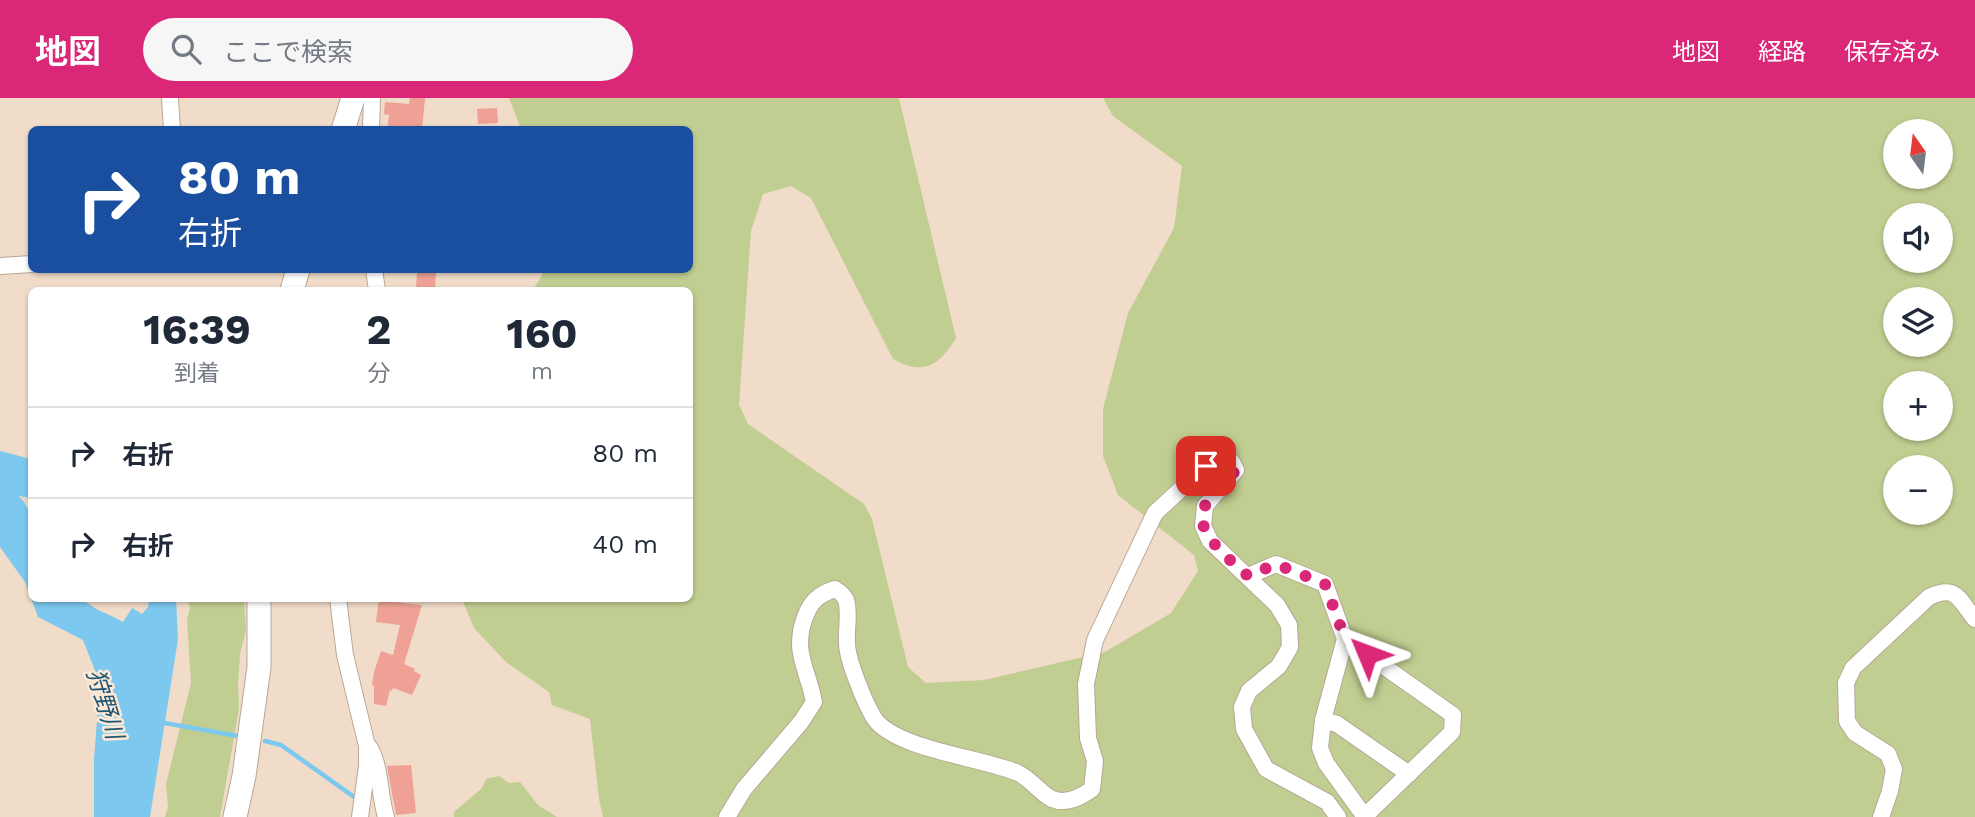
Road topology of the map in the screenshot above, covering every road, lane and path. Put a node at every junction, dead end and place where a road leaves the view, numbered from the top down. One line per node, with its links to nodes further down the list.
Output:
1 (170, 98): 4 (street)
2 (354, 98): 5 (main road)
3 (372, 98): 6 (street)
4 (172, 126)
5 (344, 126)
6 (371, 126)
7 (28, 264): 8 (street)
8 (0, 266)
9 (1248, 576): 13 (street); 20 (street); 21 (street)
10 (259, 602): 18 (main road)
11 (338, 602): 15 (street)
12 (1975, 619): 23 (street)
13 (1345, 639): 14 (street); 16 (street)
14 (1323, 720): 16 (street); 22 (street)
15 (365, 739): 17 (street); 19 (street)
16 (1409, 774): 22 (street)
17 (361, 809)
18 (235, 817)
19 (386, 817)
20 (727, 817)
21 (1338, 817)
22 (1365, 817)
23 (1881, 817)

